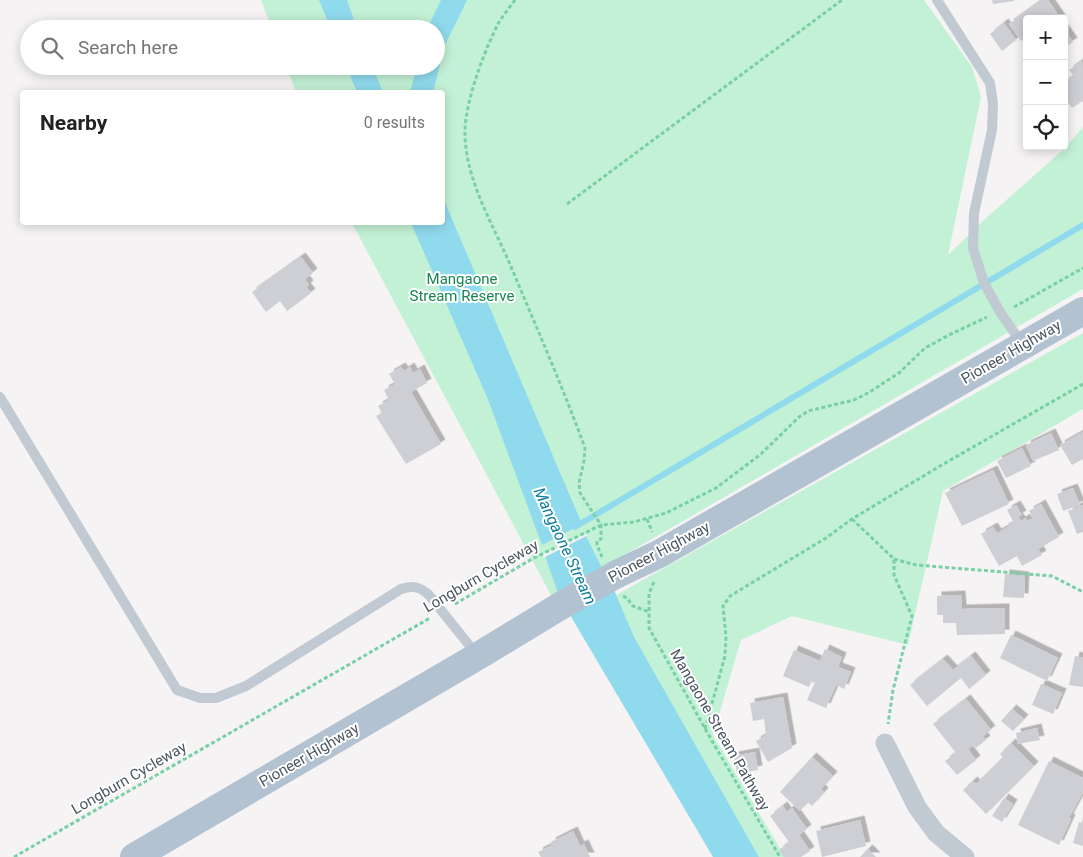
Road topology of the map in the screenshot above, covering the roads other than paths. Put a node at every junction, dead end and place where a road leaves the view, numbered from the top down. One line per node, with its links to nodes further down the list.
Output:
1 (937, 0): 3 (lane)
2 (1083, 311): 3 (main road, Pioneer Highway)
3 (1022, 345): 5 (main road, Pioneer Highway, bridge)
4 (0, 397): 5 (lane)
5 (478, 656): 7 (main road, Pioneer Highway)
6 (885, 743): 8 (street)
7 (134, 857)
8 (965, 857)

